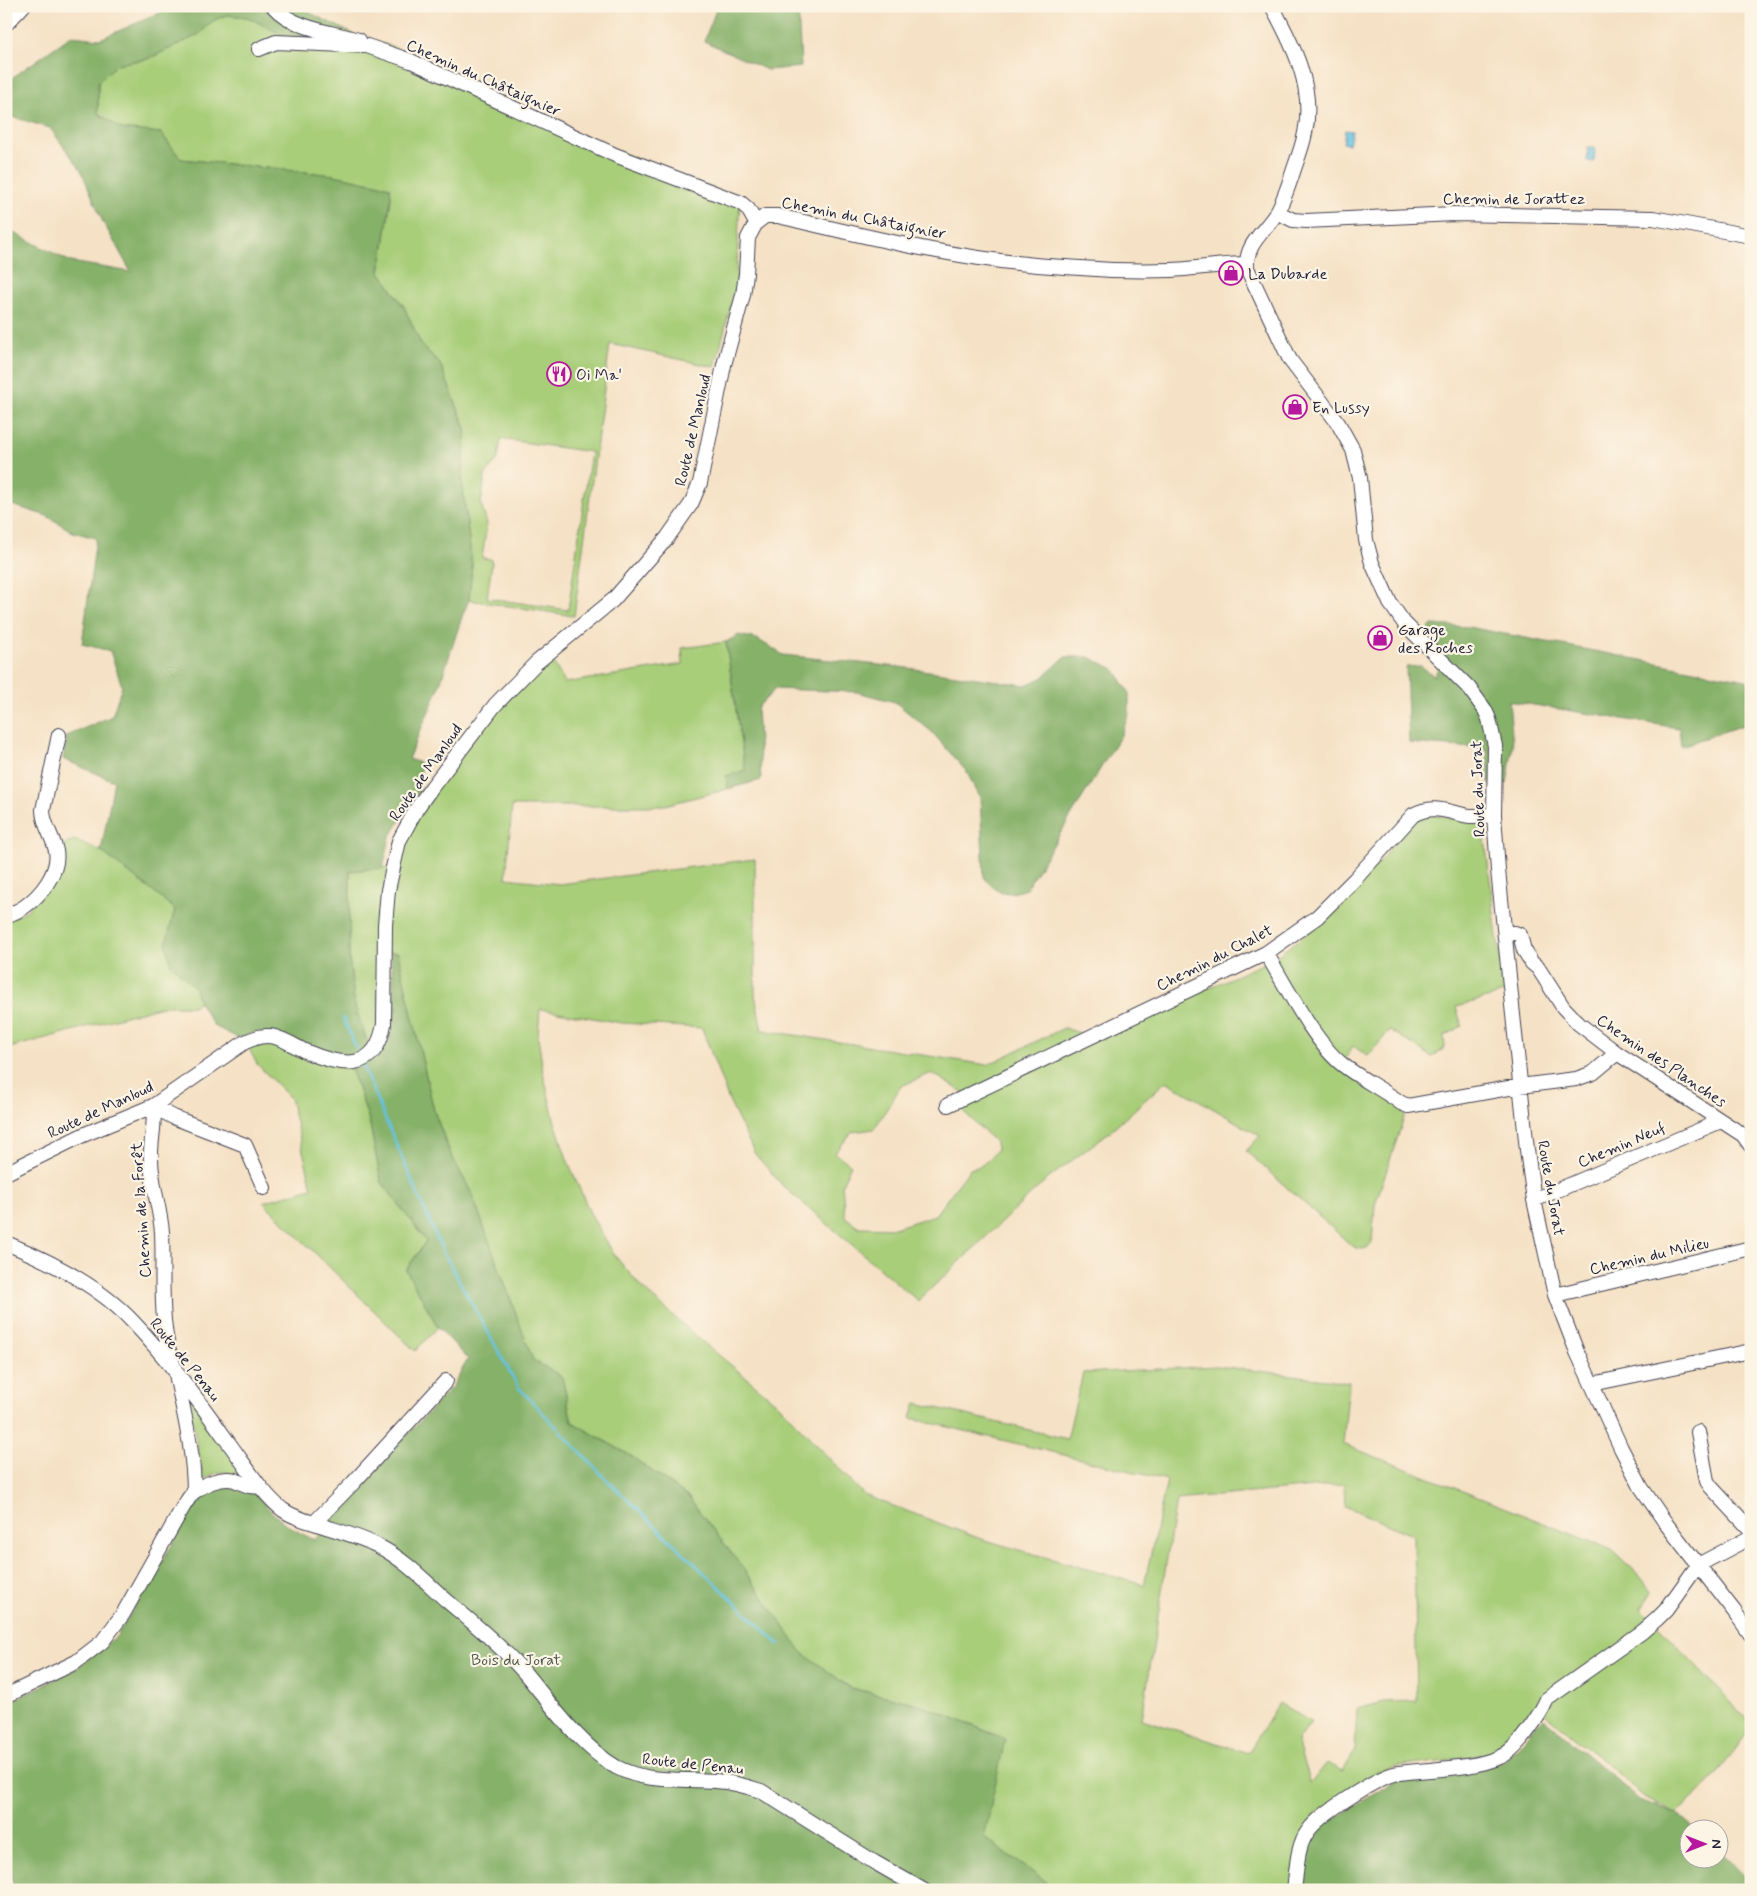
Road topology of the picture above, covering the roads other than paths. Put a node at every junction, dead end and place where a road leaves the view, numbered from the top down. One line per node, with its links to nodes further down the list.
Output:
1 (23, 6): 4 (street)
2 (273, 6): 5 (street, Chemin du Châtaignier)
3 (1272, 6): 7 (street)
4 (6, 24)
5 (367, 46): 6 (street, Chemin du Châtaignier); 8 (street, Chemin du Châtaignier)
6 (260, 49)
7 (1277, 212): 9 (street, Chemin de Jorattez); 10 (street)
8 (756, 223): 10 (street, Chemin du Châtaignier); 19 (street, Route de Manloud)
9 (1751, 236)
10 (1246, 264): 12 (street, Route du Jorat)
11 (59, 735): 13 (street)
12 (1494, 816): 14 (street, Route du Jorat); 15 (street, Chemin du Chalet)
13 (6, 916)
14 (1505, 933): 16 (street, Chemin des Planches); 17 (street, Route du Jorat)
15 (1266, 953): 17 (street); 18 (street, Chemin du Chalet)
16 (1616, 1053): 17 (street); 20 (street, Chemin des Planches)
17 (1520, 1086): 24 (street, Route du Jorat)
18 (948, 1105)
19 (153, 1106): 22 (street, Route de Manloud); 23 (street); 29 (street, Chemin de la Forêt)
20 (1721, 1121): 21 (street, Chemin des Planches); 24 (street, Chemin Neuf)
21 (1751, 1146)
22 (6, 1173)
23 (264, 1188)
24 (1534, 1200): 27 (street, Route du Jorat)
25 (6, 1243): 29 (street, Route de Penau)
26 (1751, 1248): 27 (street, Chemin du Milieu)
27 (1556, 1295): 31 (street, Route du Jorat)
28 (1751, 1351): 31 (street)
29 (175, 1369): 33 (street, Route de Penau); 34 (street, Chemin de la Forêt)
30 (446, 1381): 35 (street)
31 (1592, 1384): 38 (street, Route du Jorat)
32 (1698, 1432): 36 (street)
33 (260, 1486): 34 (street); 35 (street, Route de Penau)
34 (194, 1492): 40 (street)
35 (314, 1523): 41 (street, Route de Penau)
36 (1751, 1530)
37 (1751, 1537): 38 (street)
38 (1698, 1565): 39 (street, Route du Jorat); 42 (street)
39 (1751, 1635)
40 (6, 1696)
41 (923, 1890)
42 (1294, 1890)

